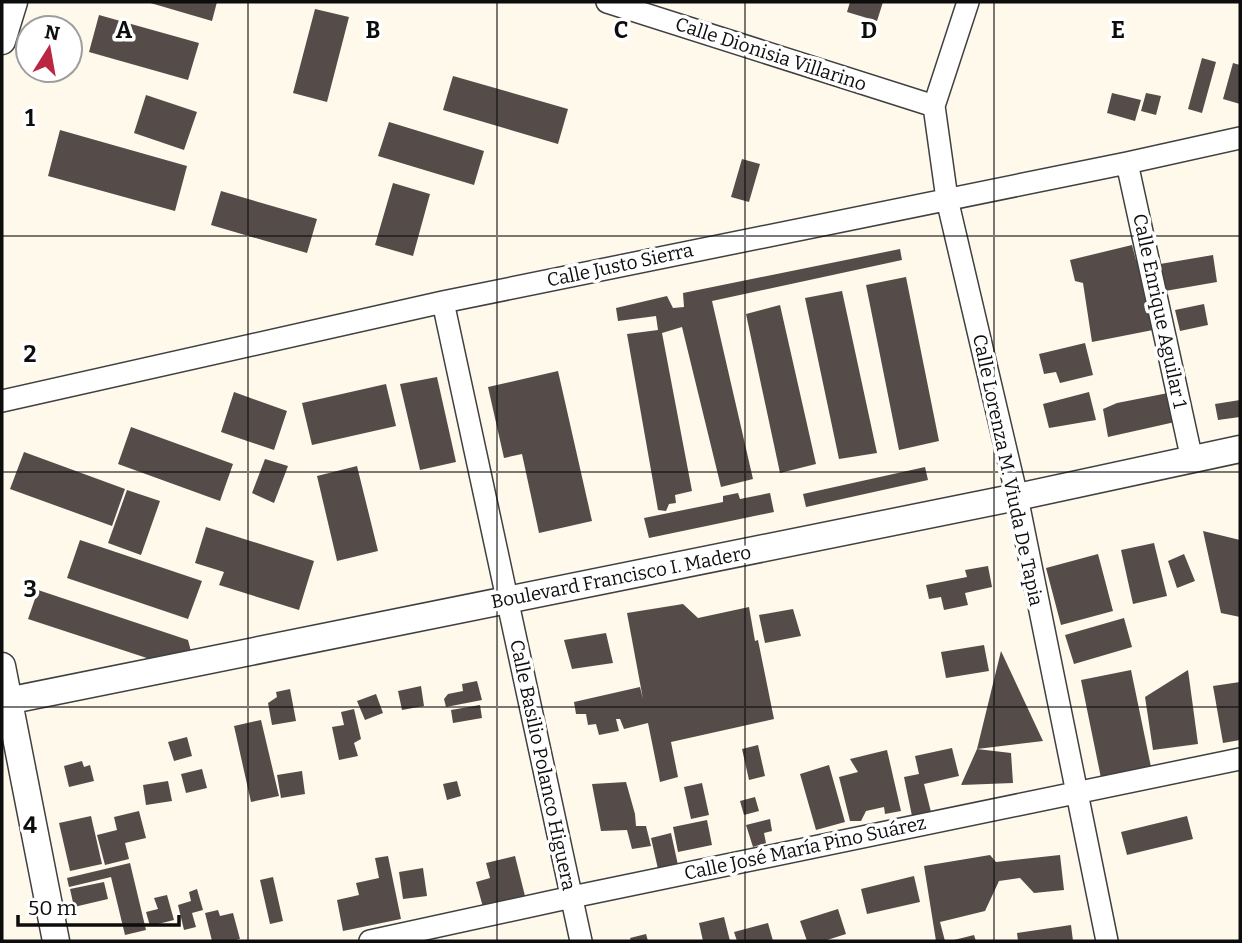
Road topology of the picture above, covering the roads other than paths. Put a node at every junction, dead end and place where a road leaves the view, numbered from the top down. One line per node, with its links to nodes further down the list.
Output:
1 (14, 2): 4 (street)
2 (607, 2): 5 (street, Calle Dionisia Villarino)
3 (968, 2): 5 (street, Calle Lorenza M. Viuda De Tapia)
4 (2, 41)
5 (934, 106): 8 (street, Calle Lorenza M. Viuda De Tapia)
6 (1240, 138): 7 (street, Calle Justo Sierra)
7 (1128, 163): 8 (street, Calle Justo Sierra); 12 (street, Calle Enrique Aguilar 1)
8 (947, 199): 9 (street, Calle Justo Sierra); 13 (street, Calle Lorenza M. Viuda De Tapia)
9 (443, 302): 10 (street, Calle Justo Sierra); 14 (street, Calle Basilio Polanco Higuera)
10 (2, 401)
11 (1240, 449): 12 (street, Boulevard Francisco I. Madero)
12 (1192, 460): 13 (street, Boulevard Francisco I. Madero)
13 (1017, 497): 14 (street, Boulevard Francisco I. Madero); 18 (street, Calle Lorenza M. Viuda De Tapia)
14 (508, 600): 16 (street, Boulevard Francisco I. Madero); 19 (street, Calle Basilio Polanco Higuera)
15 (2, 666): 16 (street)
16 (5, 701): 20 (street)
17 (1240, 759): 18 (street, Calle José María Pino Suárez)
18 (1076, 792): 19 (street, Calle José María Pino Suárez); 23 (street, Calle Lorenza M. Viuda De Tapia)
19 (572, 897): 21 (street, Calle José María Pino Suárez); 22 (street, Calle Basilio Polanco Higuera)
20 (56, 941)
21 (370, 941)
22 (581, 941)
23 (1107, 941)

